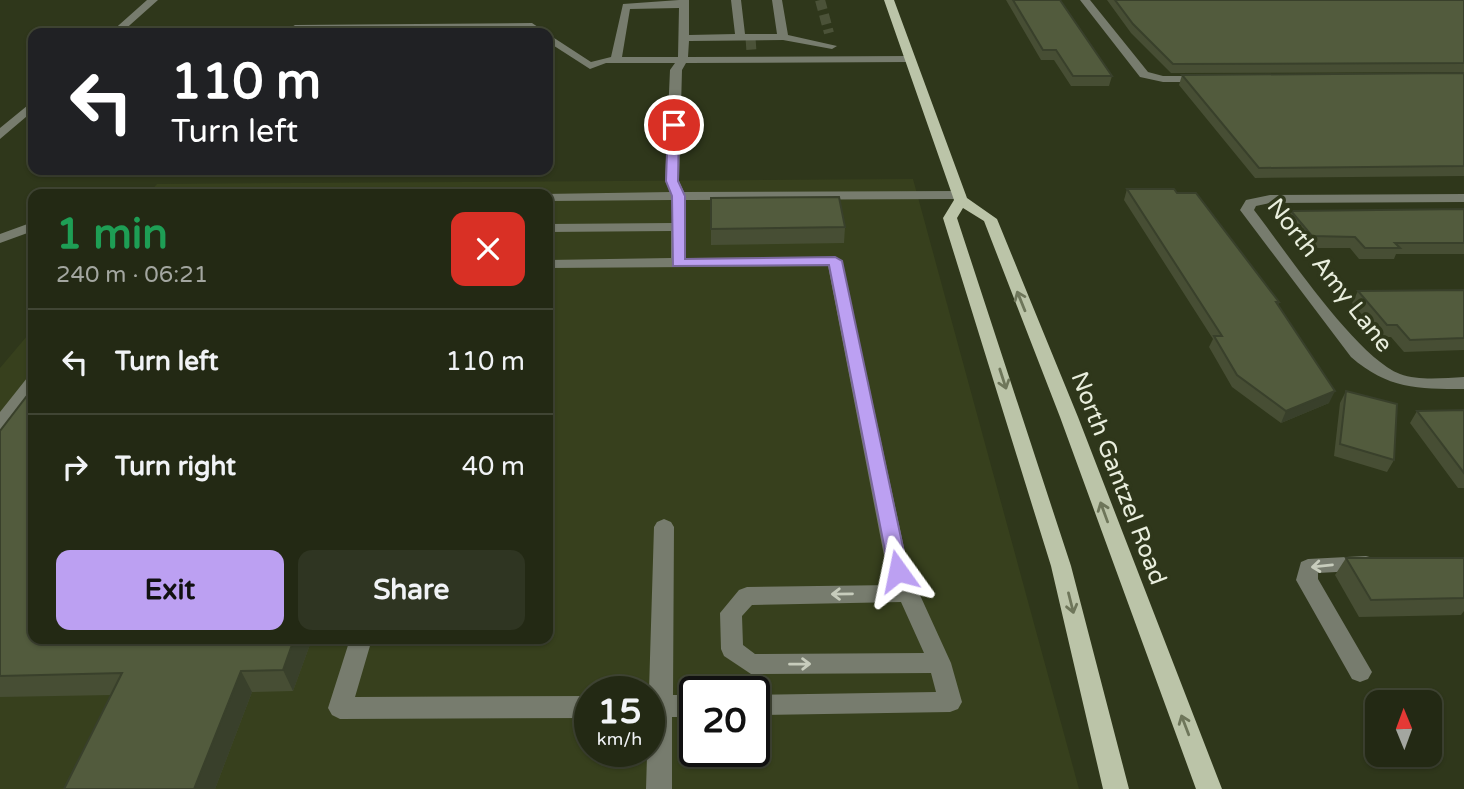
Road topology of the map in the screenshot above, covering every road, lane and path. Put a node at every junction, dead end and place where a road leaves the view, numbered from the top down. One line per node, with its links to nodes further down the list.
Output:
1 (153, 0): 7 (street)
2 (736, 0): 14 (street)
3 (777, 0): 11 (street)
4 (889, 0): 17 (main road)
5 (1085, 0): 20 (street)
6 (684, 3): 13 (street); 18 (street)
7 (121, 28)
8 (295, 28): 9 (street)
9 (535, 28)
10 (829, 33): 16 (street)
11 (783, 37): 14 (street); 16 (street)
12 (553, 40): 18 (street)
13 (683, 41): 14 (street); 19 (street)
14 (743, 41)
15 (760, 44): 16 (street)
16 (832, 46)
17 (910, 59): 19 (street); 25 (main road)
18 (616, 60): 19 (street)
19 (683, 60): 23 (street)
20 (1218, 79)
21 (28, 110): 22 (street)
22 (0, 135)
23 (678, 196): 24 (street); 25 (street); 27 (street)
24 (553, 197)
25 (960, 197): 47 (main road, one-way to 47); 48 (main road, North Gantzel Road, one-way to 25)
26 (1464, 198): 33 (street, North Amy Lane)
27 (678, 227): 29 (street); 31 (street)
28 (28, 228): 30 (street)
29 (553, 228)
30 (0, 239)
31 (678, 263): 32 (street); 38 (street)
32 (553, 264)
33 (1464, 383)
34 (28, 388): 35 (street)
35 (0, 424)
36 (664, 527): 42 (street)
37 (1383, 564): 41 (street, one-way to 41)
38 (911, 593): 40 (street); 40 (street, one-way to 40)
39 (359, 644): 44 (street)
40 (940, 663): 43 (street)
41 (1360, 673)
42 (657, 676)
43 (770, 705)
44 (574, 707)
45 (658, 767): 46 (street)
46 (659, 789)
47 (1116, 789)
48 (1209, 789)

